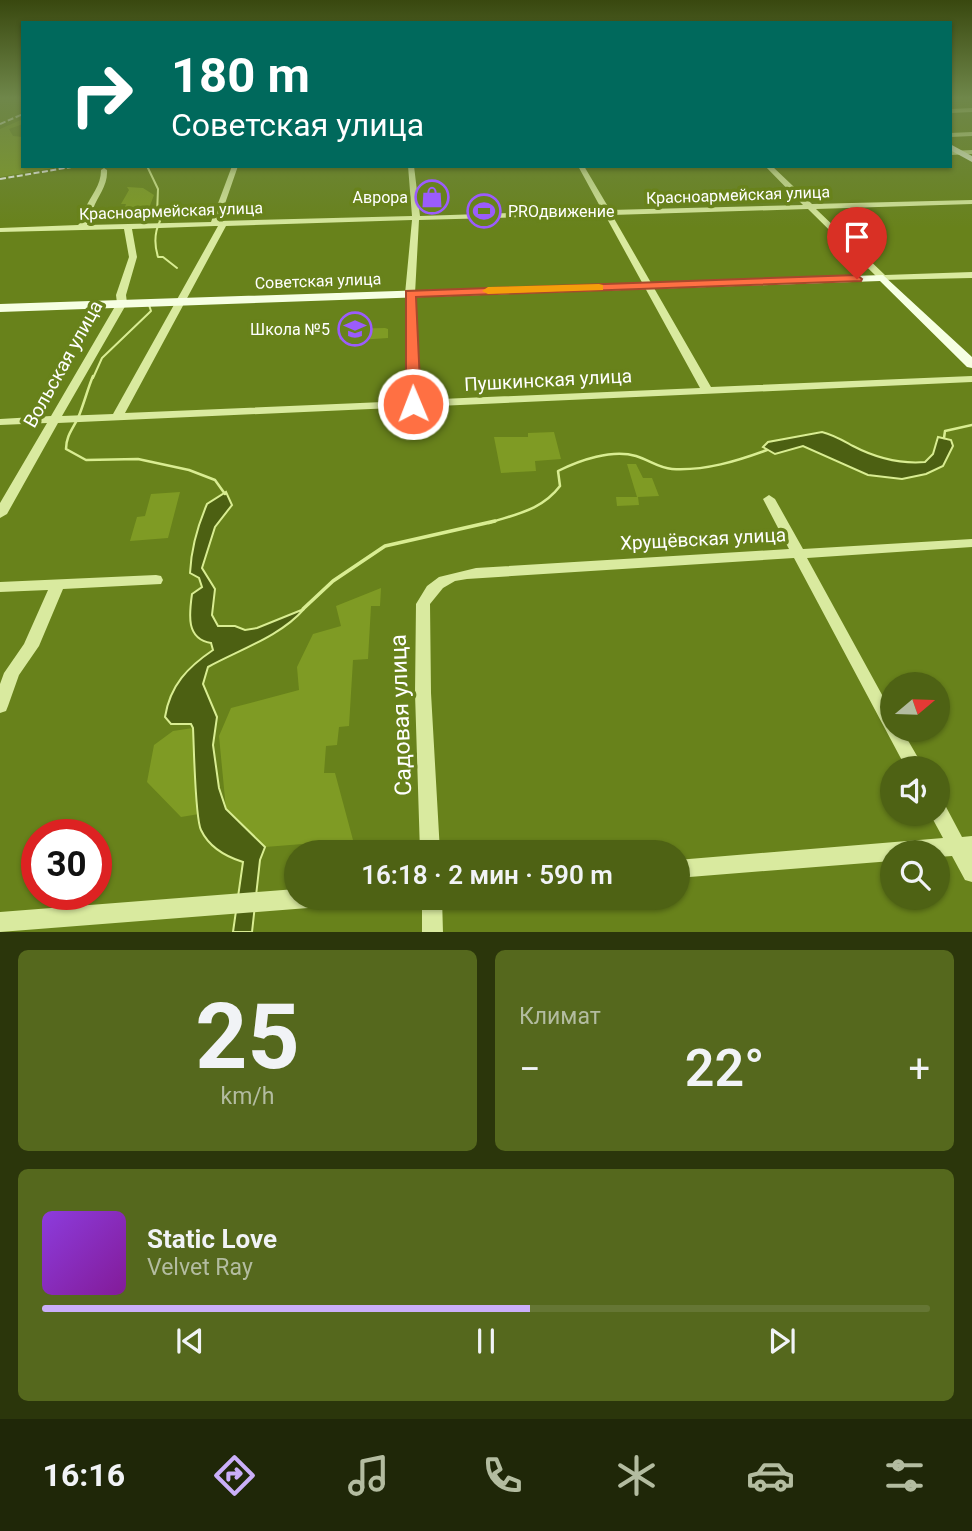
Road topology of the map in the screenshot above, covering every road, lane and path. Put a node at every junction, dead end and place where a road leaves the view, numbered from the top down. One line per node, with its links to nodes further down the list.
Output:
1 (952, 147): 3 (main road)
2 (952, 152): 3 (street)
3 (961, 152): 4 (street); 5 (main road)
4 (972, 152)
5 (972, 159)
6 (234, 168): 15 (street)
7 (411, 168): 14 (street)
8 (582, 168): 13 (street)
9 (770, 168): 12 (street)
10 (104, 170): 17 (street)
11 (972, 202): 12 (street, Красноармейская улица)
12 (810, 207): 13 (street, Красноармейская улица); 20 (street)
13 (607, 213): 14 (street, Красноармейская улица); 21 (street)
14 (415, 218): 15 (street, Красноармейская улица); 22 (street)
15 (219, 224): 16 (street, Красноармейская улица); 23 (street)
16 (132, 227): 17 (street, Красноармейская улица); 24 (street, Вольская улица)
17 (80, 228): 18 (street, Красноармейская улица)
18 (0, 230)
19 (972, 275): 20 (street, Советская улица)
20 (883, 278): 21 (main road, Советская улица); 26 (main road)
21 (647, 285): 22 (main road, Советская улица); 28 (street)
22 (410, 294): 23 (main road, Советская улица); 29 (street)
23 (181, 301): 24 (main road, Советская улица); 30 (street)
24 (122, 303): 25 (main road, Советская улица); 31 (street, Вольская улица)
25 (0, 308)
26 (972, 364)
27 (972, 379): 28 (street, Пушкинская улица)
28 (707, 390): 29 (street, Пушкинская улица)
29 (413, 404): 30 (street, Пушкинская улица)
30 (117, 418): 31 (street, Пушкинская улица)
31 (61, 420): 32 (street, Пушкинская улица); 34 (street, Вольская улица)
32 (0, 422)
33 (769, 499): 36 (street)
34 (0, 514)
35 (972, 543): 36 (street, Хрущёвская улица)
36 (797, 553): 38 (street, Хрущёвская улица); 41 (street)
37 (156, 580): 39 (street)
38 (438, 583): 44 (street, Садовая улица)
39 (57, 586): 40 (street); 42 (street)
40 (0, 587)
41 (880, 705)
42 (0, 706)
43 (950, 826): 45 (street)
44 (429, 840)
45 (965, 846): 46 (street); 47 (street)
46 (690, 868)
47 (972, 873)
48 (284, 900): 50 (street)
49 (432, 910): 51 (street)
50 (0, 922)
51 (433, 932)

